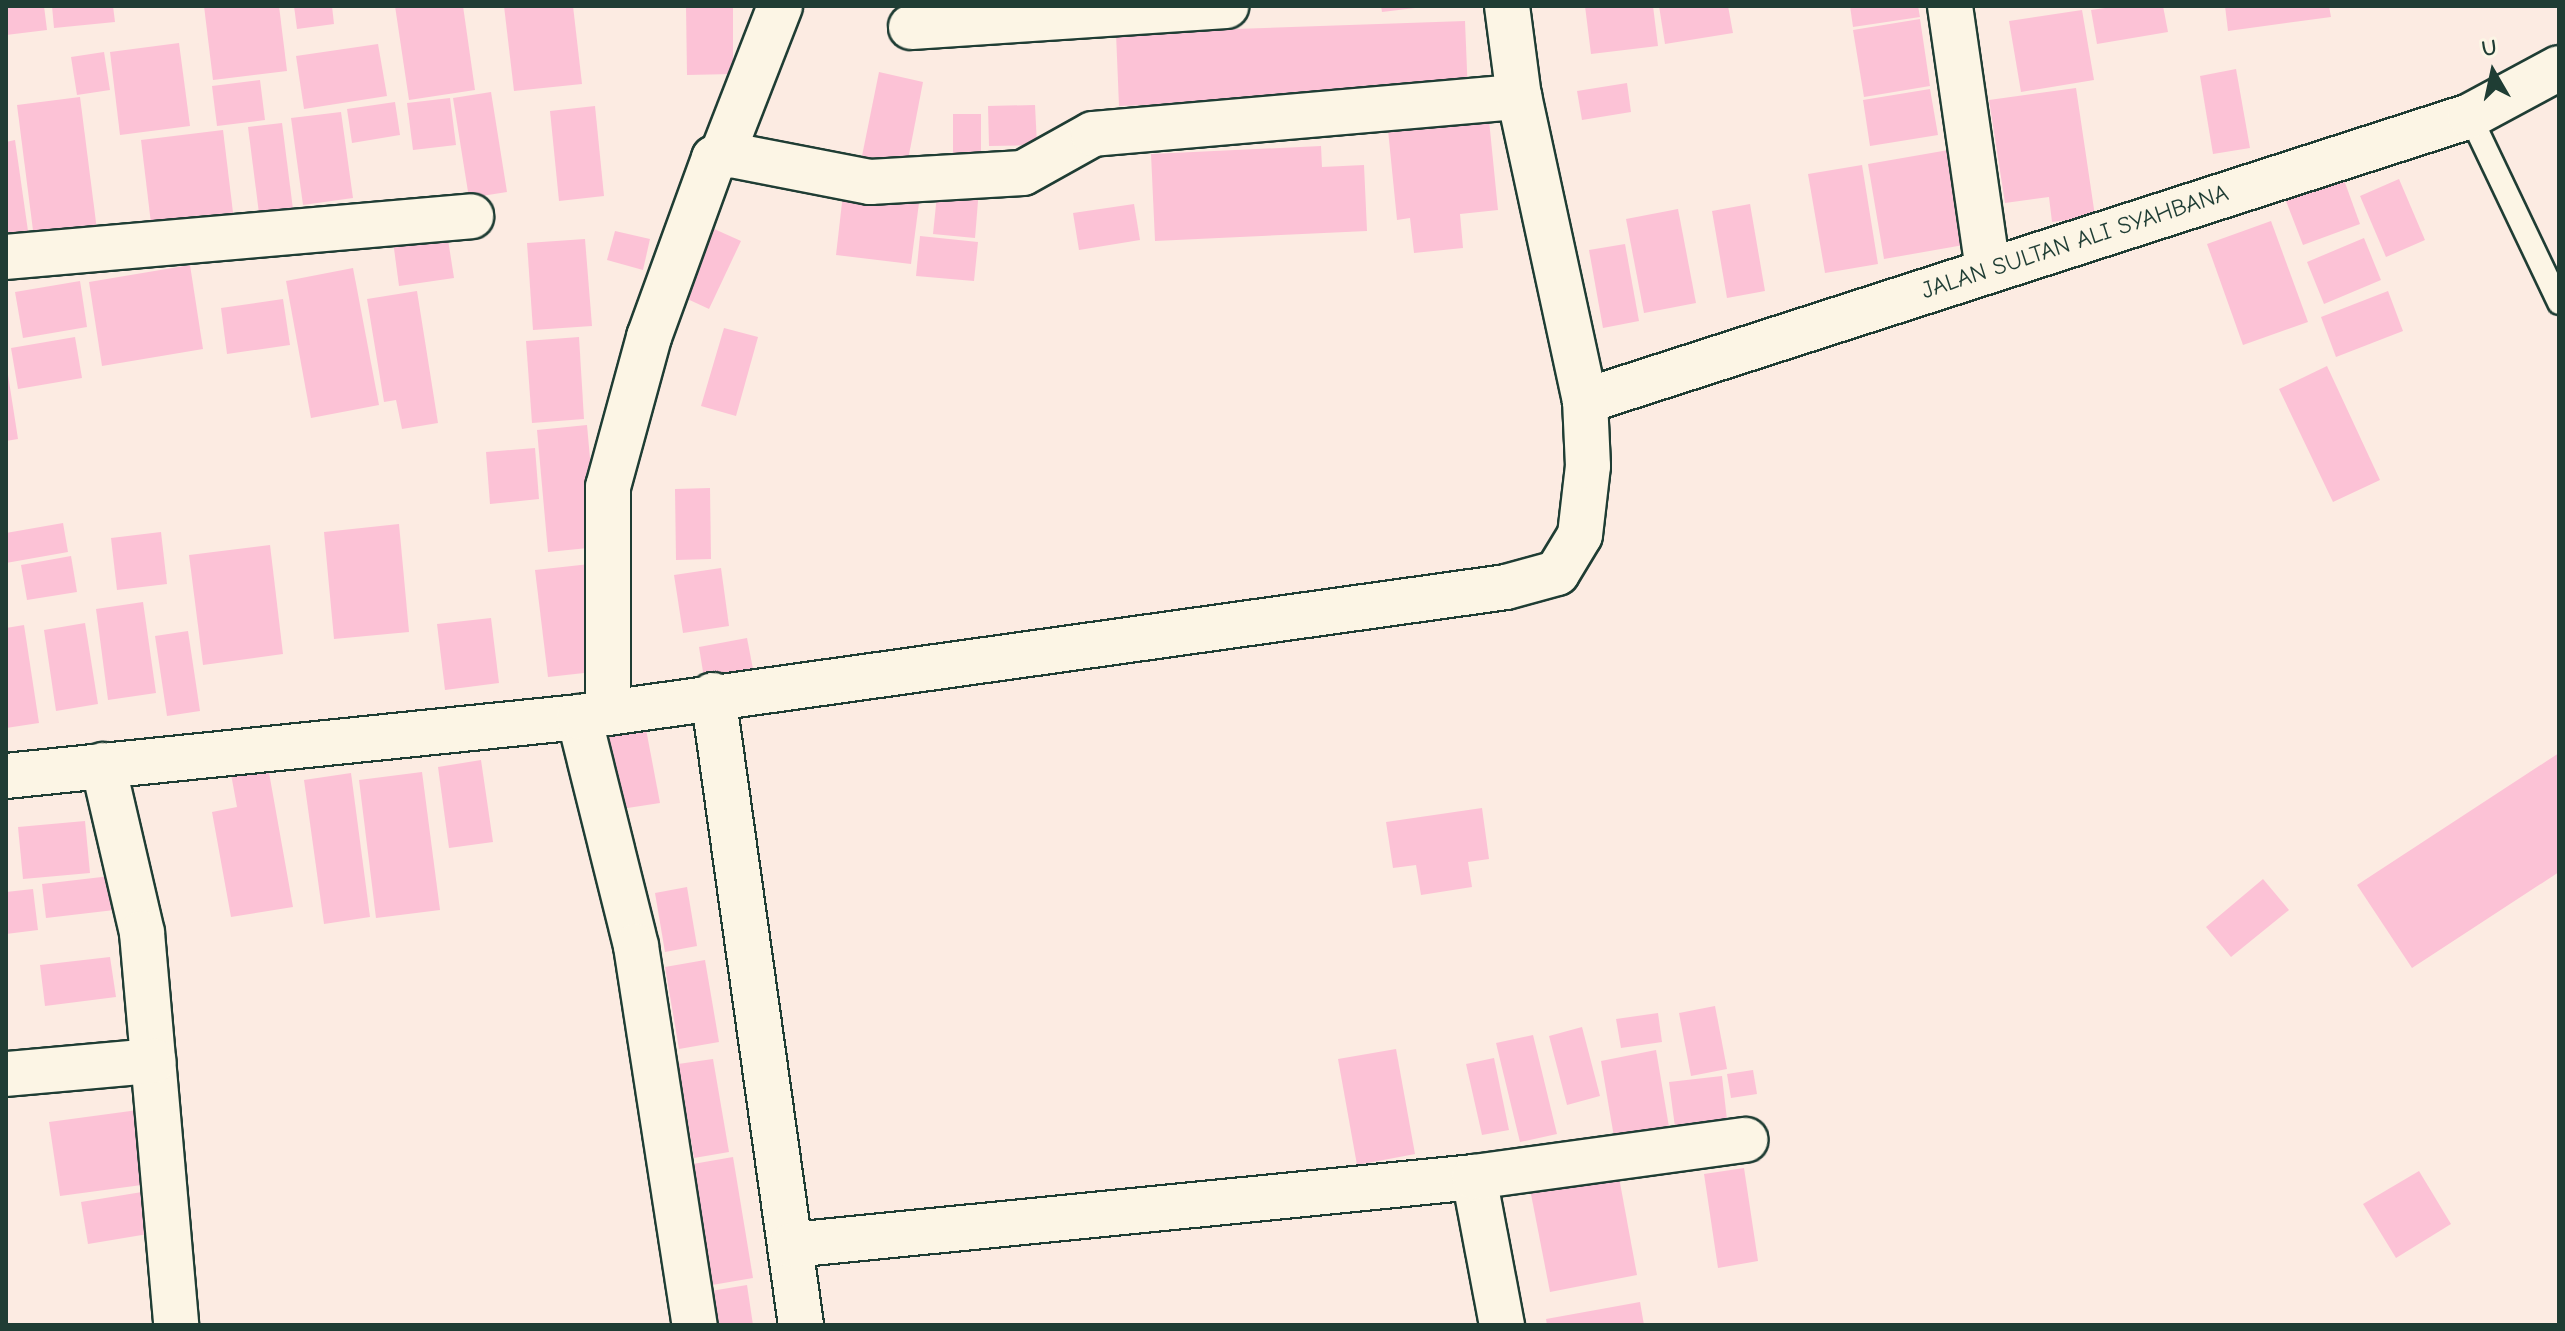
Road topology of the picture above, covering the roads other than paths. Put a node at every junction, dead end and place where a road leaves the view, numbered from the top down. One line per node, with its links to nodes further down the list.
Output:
1 (780, 6): 9 (street)
2 (1226, 6): 5 (street)
3 (1507, 6): 7 (street)
4 (1950, 6): 12 (street)
5 (911, 27)
6 (2559, 68): 8 (street, JALAN SULTAN ALI SYAHBANA)
7 (1519, 97): 9 (street); 14 (street)
8 (2470, 116): 12 (street, JALAN SULTAN ALI SYAHBANA); 13 (lane)
9 (722, 155): 16 (street)
10 (471, 216): 11 (street)
11 (6, 257)
12 (1988, 269): 14 (street, JALAN SULTAN ALI SYAHBANA)
13 (2559, 303)
14 (1585, 401): 15 (street)
15 (713, 695): 16 (street); 23 (street)
16 (594, 715): 17 (street); 25 (street)
17 (103, 765): 18 (street); 19 (street)
18 (6, 776)
19 (153, 1061): 20 (street); 24 (street)
20 (6, 1074)
21 (1745, 1140): 22 (street)
22 (1474, 1177): 23 (street); 27 (street)
23 (792, 1245): 26 (street)
24 (176, 1325)
25 (695, 1325)
26 (801, 1325)
27 (1502, 1325)

